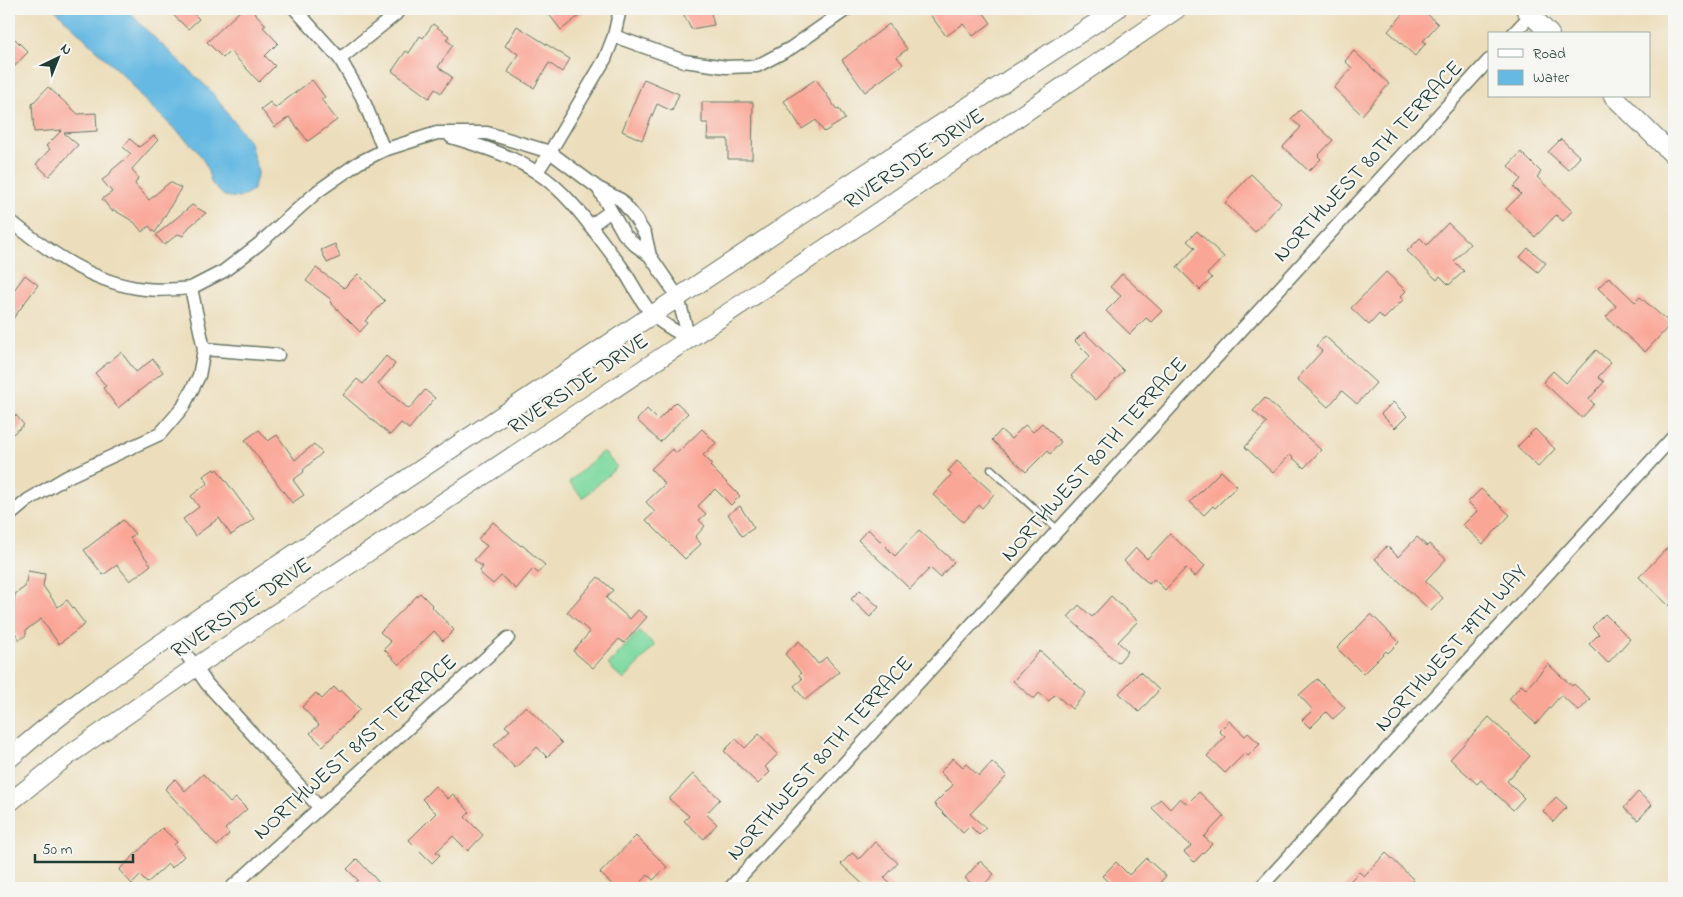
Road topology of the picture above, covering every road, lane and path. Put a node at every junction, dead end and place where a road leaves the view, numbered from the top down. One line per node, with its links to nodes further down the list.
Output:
1 (295, 9): 11 (street)
2 (399, 9): 11 (street)
3 (620, 9): 10 (street)
4 (847, 9): 10 (street)
5 (1117, 9): 25 (street, RIVERSIDE DRIVE)
6 (1177, 9): 27 (street, RIVERSIDE DRIVE)
7 (1528, 12): 8 (street); 9 (street)
8 (1514, 32)
9 (1548, 32)
10 (614, 36): 16 (street)
11 (340, 58): 15 (street)
12 (1488, 61): 33 (street, NORTHWEST 80TH TERRACE)
13 (1615, 98): 17 (street)
14 (437, 133): 15 (street); 16 (street); 18 (street)
15 (384, 150): 24 (street)
16 (550, 152): 18 (street); 19 (street)
17 (1674, 156)
18 (537, 172): 22 (street)
19 (598, 188): 20 (street); 23 (street)
20 (611, 211): 22 (street); 23 (street)
21 (9, 220): 24 (street)
22 (590, 226): 26 (street)
23 (650, 256): 25 (street)
24 (191, 288): 28 (street)
25 (678, 297): 26 (street, RIVERSIDE DRIVE); 27 (street)
26 (652, 314): 27 (street); 34 (street, RIVERSIDE DRIVE)
27 (689, 339): 36 (street, RIVERSIDE DRIVE)
28 (204, 349): 29 (street); 32 (street)
29 (278, 355)
30 (1674, 436): 42 (street, NORTHWEST 79TH WAY)
31 (990, 469): 33 (lane)
32 (9, 516)
33 (1058, 530): 41 (street, NORTHWEST 80TH TERRACE)
34 (173, 635): 36 (street); 37 (street, RIVERSIDE DRIVE)
35 (508, 638): 39 (street, NORTHWEST 81ST TERRACE)
36 (194, 668): 38 (street, RIVERSIDE DRIVE); 39 (street)
37 (9, 759)
38 (9, 803)
39 (319, 807): 40 (street, NORTHWEST 81ST TERRACE)
40 (231, 888)
41 (730, 888)
42 (1260, 888)

